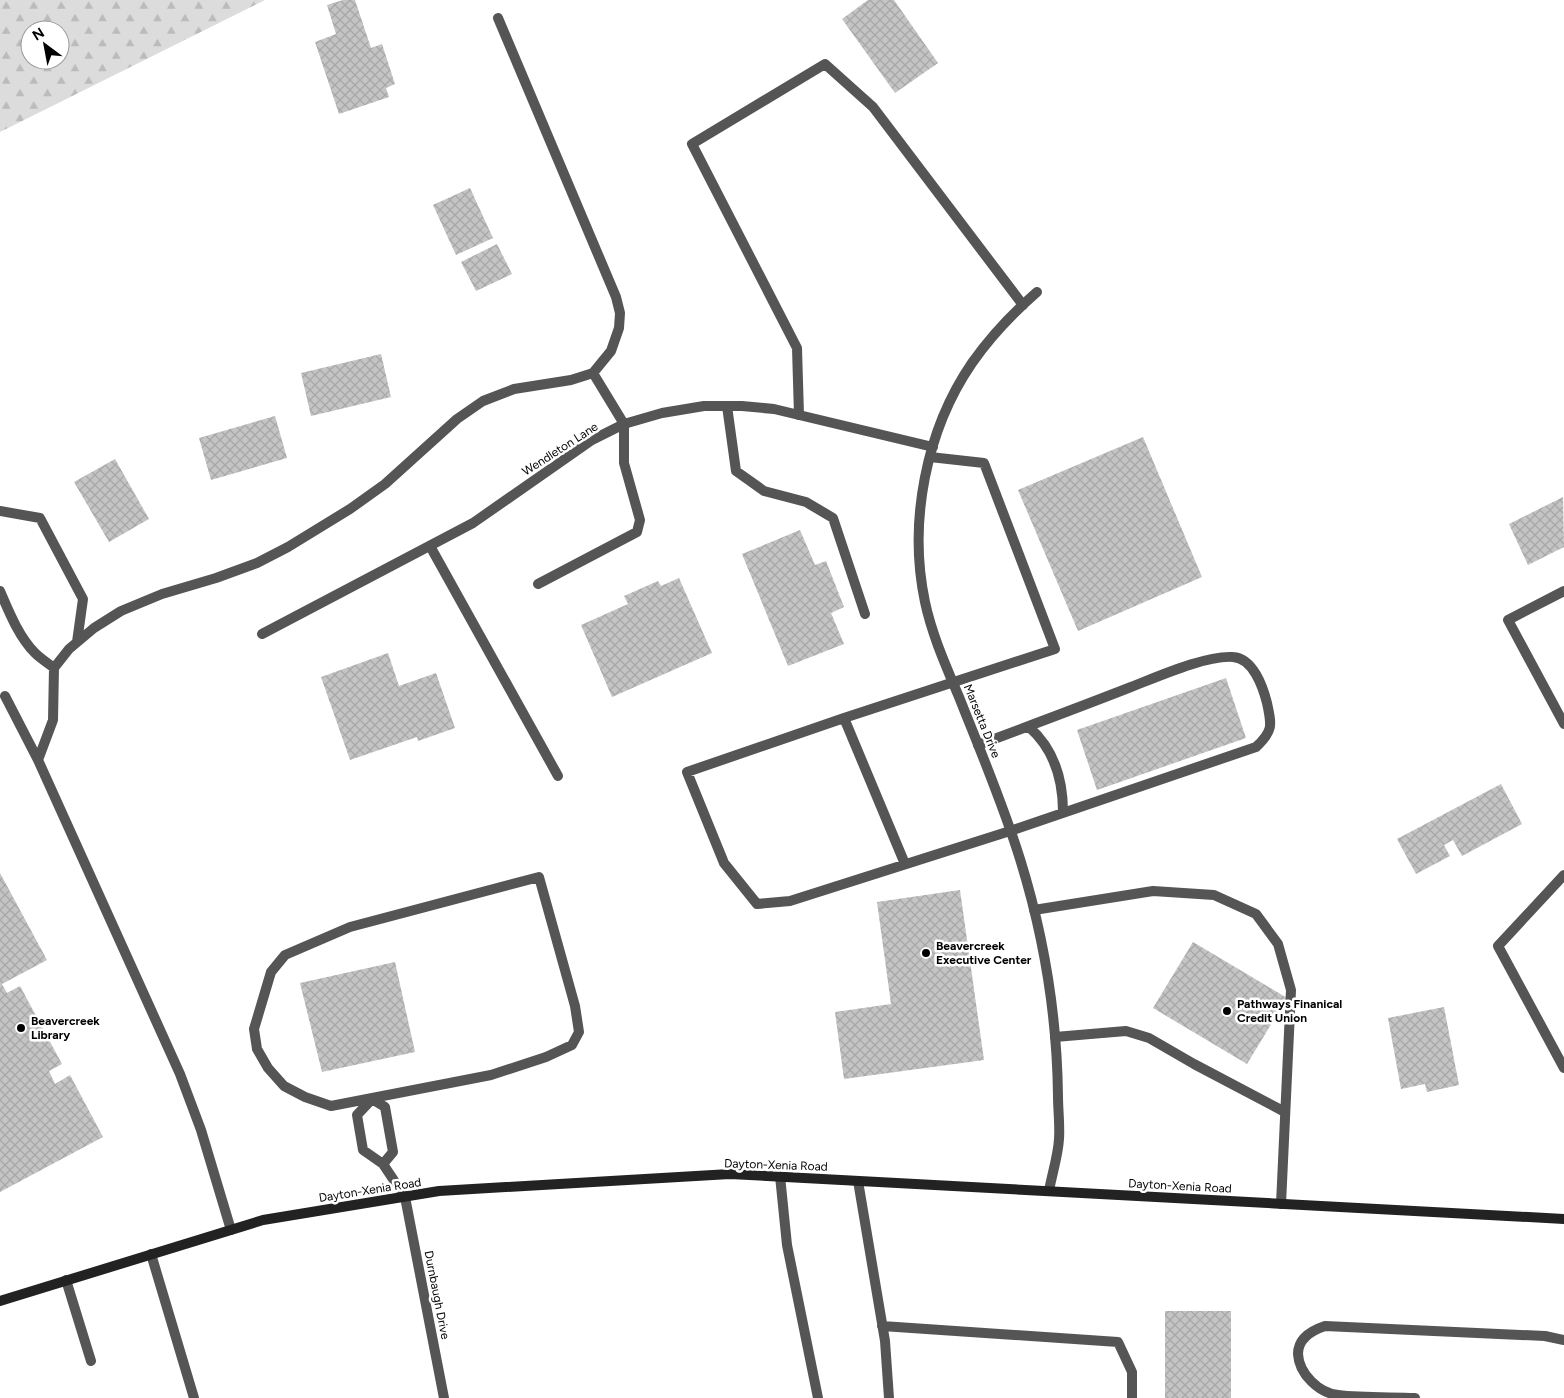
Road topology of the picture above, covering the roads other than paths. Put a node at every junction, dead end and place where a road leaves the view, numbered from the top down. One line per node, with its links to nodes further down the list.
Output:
1 (498, 18): 4 (street)
2 (1037, 292): 3 (street, Marsetta Drive)
3 (1023, 305): 6 (street); 8 (street, Marsetta Drive)
4 (593, 373): 7 (street); 17 (street)
5 (727, 406): 6 (street, Wendleton Lane); 7 (street, Wendleton Lane); 15 (street)
6 (799, 415): 8 (street, Wendleton Lane)
7 (624, 424): 11 (street, Wendleton Lane); 12 (street)
8 (932, 447): 9 (street, Marsetta Drive)
9 (930, 457): 19 (street, Marsetta Drive); 19 (street)
10 (0, 511): 17 (street)
11 (430, 546): 16 (street, Wendleton Lane); 26 (street)
12 (538, 584)
13 (0, 591): 18 (street)
14 (1564, 591): 22 (street)
15 (865, 614)
16 (262, 634)
17 (77, 642): 18 (street)
18 (54, 668): 25 (street)
19 (953, 682): 21 (street); 24 (street, Marsetta Drive)
20 (5, 696): 25 (street)
21 (844, 718): 29 (street); 29 (street)
22 (1564, 724)
23 (1029, 727): 24 (street); 27 (street); 27 (street)
24 (978, 745): 28 (street, Marsetta Drive)
25 (38, 760): 43 (street)
26 (558, 776)
27 (1063, 812): 28 (street)
28 (1010, 831): 29 (street); 31 (street, Marsetta Drive)
29 (905, 864)
30 (1564, 874): 33 (street)
31 (1034, 910): 32 (street, Marsetta Drive); 35 (street)
32 (1055, 1037): 35 (street); 39 (street, Marsetta Drive)
33 (1564, 1068)
34 (372, 1099): 34 (street); 36 (street); 36 (street)
35 (1286, 1112): 41 (street)
36 (383, 1164): 40 (street)
37 (780, 1176): 38 (main road, Dayton-Xenia Road); 40 (main road, Dayton-Xenia Road); 52 (street)
38 (858, 1181): 39 (main road, Dayton-Xenia Road); 47 (street)
39 (1049, 1191): 41 (main road, Dayton-Xenia Road)
40 (405, 1197): 43 (main road, Dayton-Xenia Road); 51 (street, Durnbaugh Drive)
41 (1281, 1204): 42 (main road, Dayton-Xenia Road)
42 (1564, 1219)
43 (231, 1230): 44 (main road, Dayton-Xenia Road)
44 (151, 1254): 45 (main road, Dayton-Xenia Road); 50 (street)
45 (66, 1280): 46 (main road, Dayton-Xenia Road); 49 (street)
46 (0, 1300)
47 (882, 1326): 53 (street); 54 (street)
48 (1564, 1340): 55 (street)
49 (91, 1361)
50 (194, 1398)
51 (444, 1398)
52 (818, 1398)
53 (889, 1398)
54 (1132, 1398)
55 (1415, 1398)

